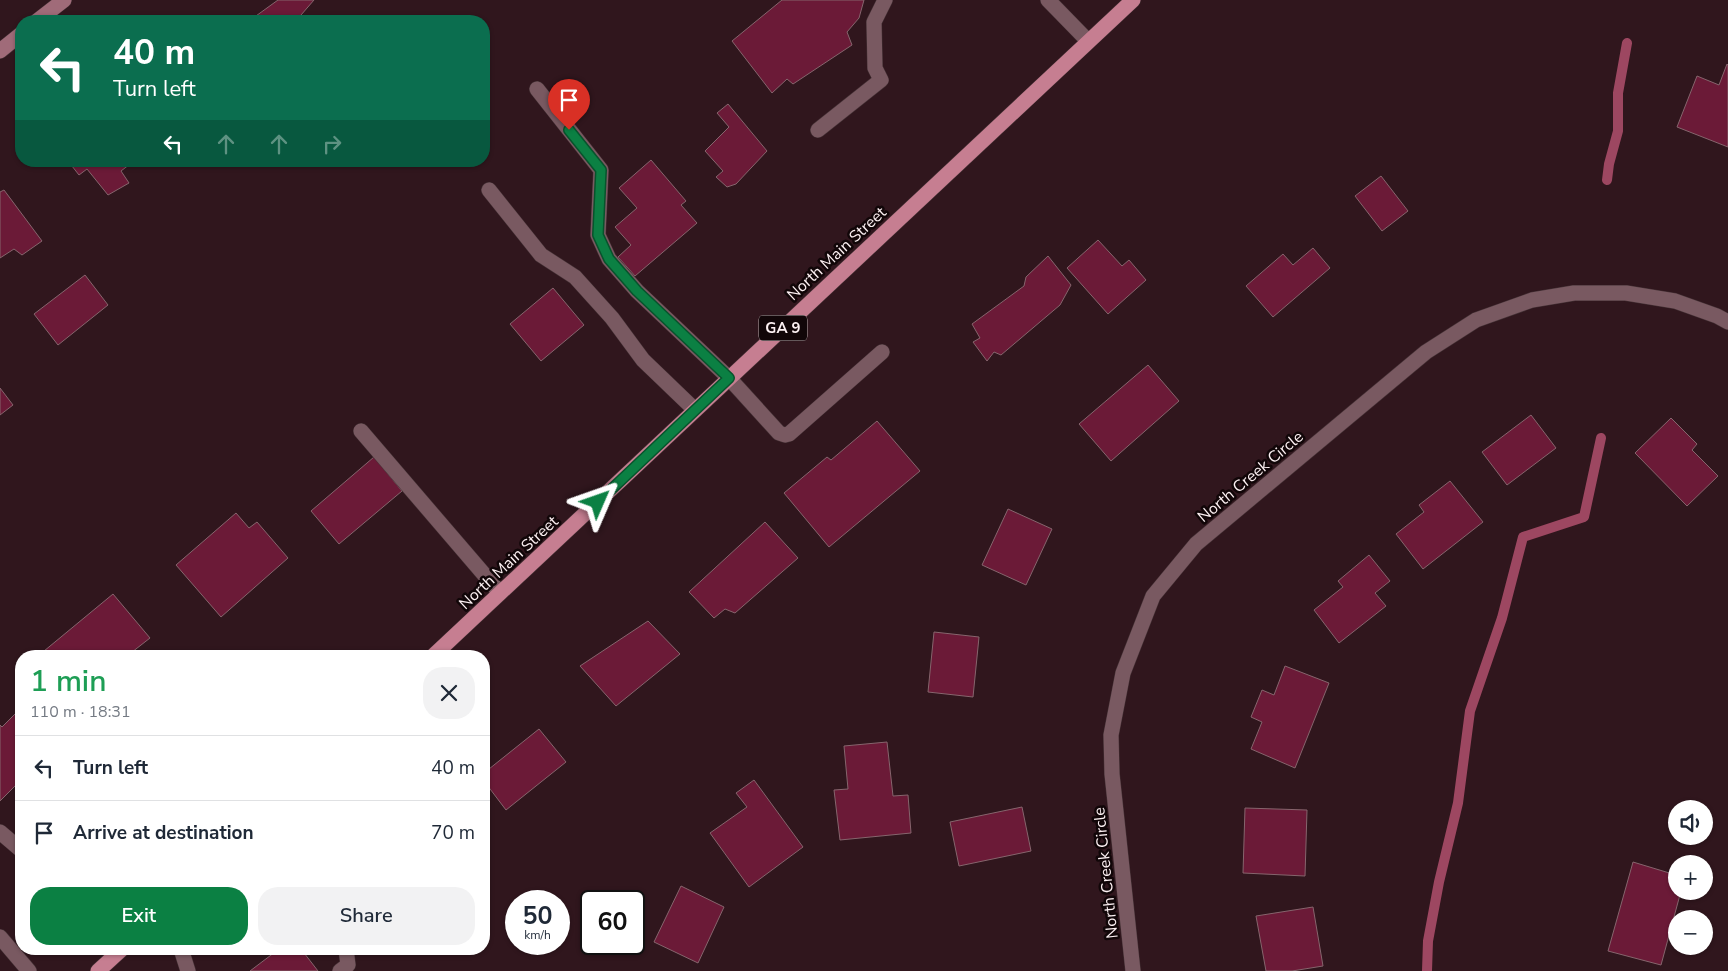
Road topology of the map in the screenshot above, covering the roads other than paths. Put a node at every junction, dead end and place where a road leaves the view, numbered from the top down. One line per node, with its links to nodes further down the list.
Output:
1 (64, 0): 5 (street)
2 (885, 0): 10 (street)
3 (1048, 0): 7 (street)
4 (1133, 0): 7 (main road, North Main Street / GA 9)
5 (45, 15)
6 (15, 39): 8 (street)
7 (1088, 41): 14 (main road, North Main Street / GA 9)
8 (0, 51)
9 (537, 89): 14 (street)
10 (818, 130)
11 (489, 190): 15 (street)
12 (1728, 322): 27 (street, North Creek Circle)
13 (882, 352): 14 (street)
14 (729, 378): 15 (main road, North Main Street / GA 9)
15 (695, 410): 17 (main road, North Main Street / GA 9)
16 (361, 431): 17 (street)
17 (500, 593): 18 (main road, North Main Street / GA 9)
18 (439, 650)
19 (0, 832): 20 (street)
20 (15, 845)
21 (0, 937): 22 (street)
22 (15, 955)
23 (15, 955): 28 (street)
24 (111, 955): 29 (main road)
25 (183, 955): 30 (street)
26 (347, 955): 31 (street)
27 (1128, 970)
28 (29, 971)
29 (98, 971)
30 (188, 971)
31 (340, 971)

